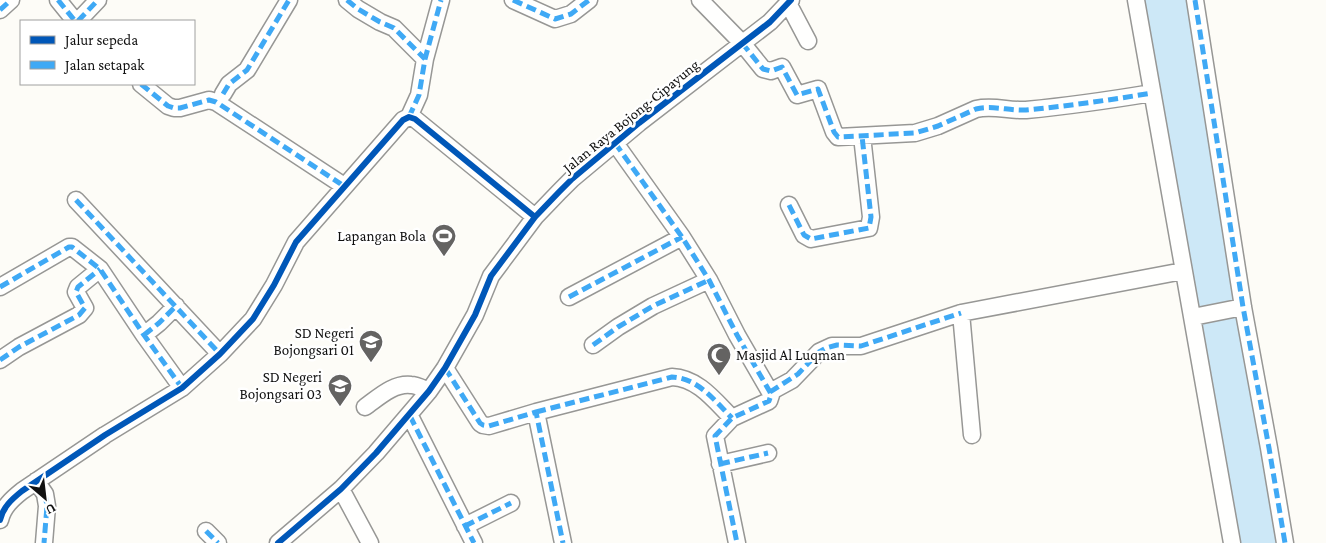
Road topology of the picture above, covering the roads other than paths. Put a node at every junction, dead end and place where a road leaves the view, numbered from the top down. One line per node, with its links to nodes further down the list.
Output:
1 (10, 0): 13 (street)
2 (58, 0): 14 (street)
3 (98, 0): 15 (street)
4 (290, 0): 21 (street)
5 (347, 0): 18 (street)
6 (441, 0): 18 (street)
7 (513, 0): 8 (street)
8 (589, 0)
9 (700, 0): 17 (street)
10 (1136, 0): 20 (street)
11 (1195, 0): 36 (street)
12 (789, 2): 16 (street); 17 (street, Jalan Raya Bojong-Cipayung)
13 (0, 10)
14 (76, 20)
15 (78, 20)
16 (808, 41)
17 (742, 43): 23 (street); 24 (street, Jalan Raya Bojong-Cipayung)
18 (425, 59): 22 (street)
19 (142, 85): 25 (street)
20 (1152, 93): 23 (street); 31 (street)
21 (223, 94)
22 (409, 117): 25 (street); 28 (street)
23 (862, 136): 27 (street)
24 (616, 143): 28 (street, Jalan Raya Bojong-Cipayung); 29 (street)
25 (344, 186): 41 (street)
26 (76, 200): 35 (street)
27 (788, 205)
28 (535, 217): 43 (street, Jalan Raya Bojong-Cipayung)
29 (682, 237): 32 (street); 34 (street)
30 (100, 269): 33 (street); 39 (street); 42 (street)
31 (1183, 271): 37 (street); 38 (street)
32 (709, 280): 40 (street); 46 (street)
33 (0, 287)
34 (569, 297)
35 (176, 306): 39 (street); 41 (street)
36 (1240, 308): 38 (street); 68 (street)
37 (961, 313): 46 (street); 51 (street)
38 (1197, 317): 67 (street)
39 (144, 335): 44 (street)
40 (593, 345)
41 (220, 354): 44 (street)
42 (0, 360)
43 (445, 368): 45 (street, Jalan Raya Bojong-Cipayung); 48 (street)
44 (182, 388): 54 (street)
45 (430, 391): 47 (street); 49 (street, Jalan Raya Bojong-Cipayung)
46 (770, 392): 50 (street)
47 (365, 407)
48 (536, 412): 50 (street); 65 (street)
49 (410, 416): 55 (street, Jalan Raya Bojong-Cipayung); 58 (street)
50 (732, 418): 53 (street)
51 (972, 435)
52 (768, 453): 53 (street)
53 (720, 464): 66 (street)
54 (36, 480): 57 (street); 60 (street)
55 (342, 489): 62 (street, Jalan Raya Bojong-Cipayung); 63 (street)
56 (511, 503): 58 (street)
57 (0, 520)
58 (464, 526): 64 (street)
59 (206, 531): 61 (street)
60 (44, 543)
61 (218, 543)
62 (278, 543)
63 (370, 543)
64 (474, 543)
65 (563, 543)
66 (737, 543)
67 (1232, 543)
68 (1285, 543)

